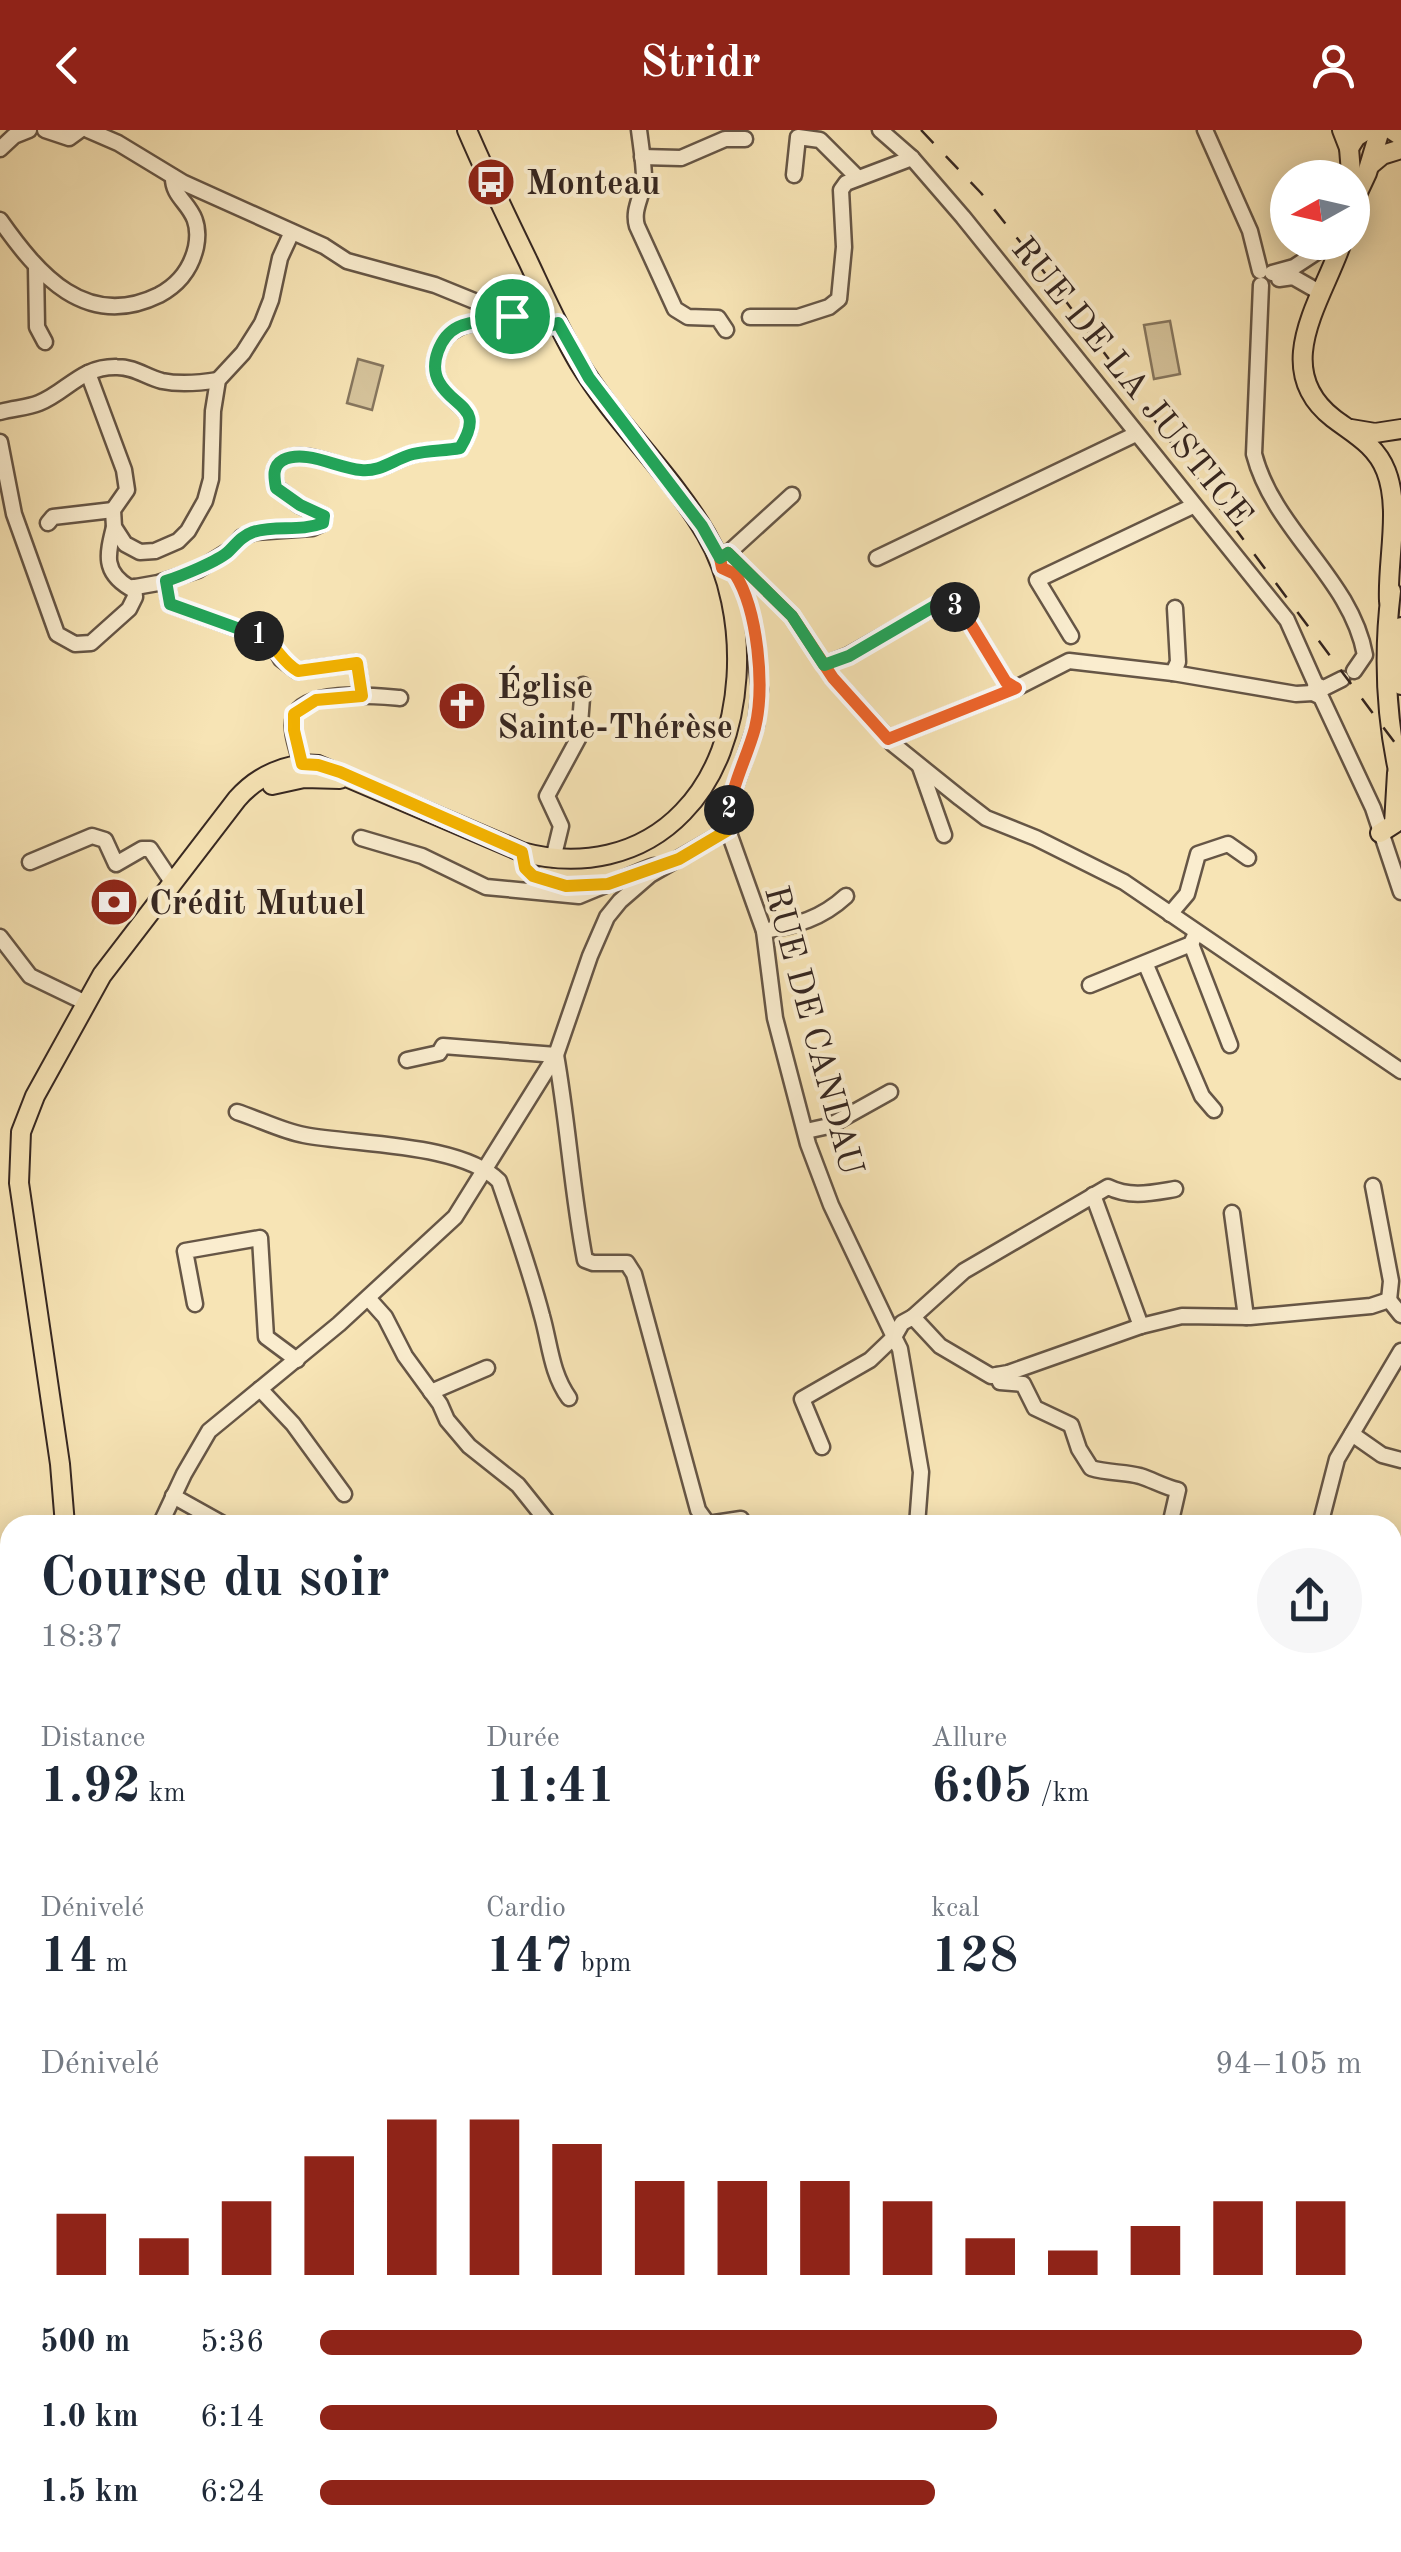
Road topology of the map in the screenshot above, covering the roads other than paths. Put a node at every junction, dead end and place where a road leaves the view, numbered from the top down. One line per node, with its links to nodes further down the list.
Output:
1 (29, 130): 17 (street)
2 (44, 130): 3 (street)
3 (84, 130): 14 (street)
4 (467, 130): 36 (main road)
5 (639, 130): 19 (street)
6 (880, 130): 20 (street, RUE DE LA JUSTICE)
7 (1205, 130): 32 (street)
8 (1342, 130): 16 (main road)
9 (1367, 130): 16 (main road)
10 (1380, 130): 22 (main road)
11 (1392, 130): 13 (main road)
12 (798, 134): 23 (street); 25 (street)
13 (1401, 136)
14 (120, 137): 24 (street)
15 (745, 139): 19 (street)
16 (1349, 148): 21 (main road)
17 (0, 149)
18 (1401, 149): 22 (main road)
19 (642, 156): 37 (street)
20 (912, 158): 25 (street); 44 (street, RUE DE LA JUSTICE)
21 (1350, 160)
22 (1370, 164)
23 (794, 175)
24 (173, 177): 27 (street); 30 (street)
25 (858, 178): 35 (street)
26 (0, 220): 30 (street)
27 (292, 232): 34 (street); 40 (street)
28 (1308, 260): 31 (street); 32 (street)
29 (1335, 260): 31 (main road)
30 (36, 267): 38 (street)
31 (1330, 273): 33 (main road)
32 (1267, 277): 33 (street); 65 (street)
33 (1321, 292): 42 (main road)
34 (512, 316): 36 (street); 54 (street)
35 (750, 318)
36 (558, 323): 53 (main road)
37 (726, 330)
38 (45, 342)
39 (88, 374): 40 (street); 41 (street); 48 (street)
40 (218, 380): 50 (street)
41 (0, 412)
42 (1351, 429): 43 (main road); 56 (main road)
43 (1401, 429)
44 (1136, 434): 47 (street, RUE DE LA JUSTICE); 52 (street)
45 (0, 442): 55 (street)
46 (792, 495): 53 (street)
47 (1193, 506): 59 (street); 65 (street, RUE DE LA JUSTICE)
48 (113, 510): 49 (street); 50 (street)
49 (48, 524)
50 (114, 527): 55 (street)
51 (1401, 535): 56 (main road)
52 (878, 558)
53 (723, 560): 60 (street); 72 (street); 78 (main road)
54 (166, 581): 55 (street); 66 (street)
55 (134, 588)
56 (1390, 601): 71 (main road)
57 (1176, 608): 61 (street)
58 (1401, 627): 63 (main road)
59 (1072, 636)
60 (824, 665): 64 (street); 68 (street)
61 (1173, 673): 64 (street); 65 (street)
62 (583, 685): 78 (street)
63 (1401, 686)
64 (1016, 688): 68 (street)
65 (1319, 691): 73 (street, RUE DE LA JUSTICE)
66 (362, 696): 67 (street); 70 (street)
67 (400, 698)
68 (888, 739): 69 (street)
69 (920, 766): 74 (street); 85 (street)
70 (303, 771): 76 (main road); 81 (main road)
71 (1399, 776): 73 (main road)
72 (728, 830): 79 (street); 86 (street, RUE DE CANDAU)
73 (1380, 833): 83 (street, RUE DE LA JUSTICE)
74 (944, 835)
75 (361, 838): 82 (street)
76 (522, 852): 78 (main road); 82 (street)
77 (1248, 858): 85 (street)
78 (553, 859)
79 (679, 859): 82 (street); 93 (street)
80 (30, 862): 81 (street)
81 (172, 882): 91 (main road)
82 (608, 884)
83 (1401, 892)
84 (846, 896): 86 (street)
85 (1170, 914): 88 (street)
86 (764, 931): 99 (street, RUE DE CANDAU)
87 (0, 937): 91 (street)
88 (1194, 938): 89 (street); 92 (street); 95 (street)
89 (1146, 964): 90 (street); 97 (street)
90 (1090, 984)
91 (86, 1002): 125 (main road)
92 (1230, 1046)
93 (556, 1055): 94 (street); 100 (street); 129 (street)
94 (406, 1060)
95 (1401, 1071)
96 (890, 1092): 99 (street)
97 (1214, 1110)
98 (237, 1112): 100 (street)
99 (806, 1131): 112 (street, RUE DE CANDAU)
100 (488, 1169): 105 (street); 119 (street)
101 (1373, 1186): 106 (street)
102 (1175, 1189): 103 (street)
103 (1093, 1194): 109 (street); 111 (street)
104 (1232, 1213): 110 (street)
105 (368, 1298): 114 (street); 118 (street)
106 (1389, 1300): 108 (street); 110 (street)
107 (195, 1304): 114 (street)
108 (1401, 1315)
109 (913, 1317): 112 (street); 116 (street)
110 (1246, 1317): 111 (street)
111 (1141, 1326): 116 (street)
112 (894, 1337): 121 (street); 130 (street, RUE DE CANDAU)
113 (1401, 1351): 120 (street)
114 (297, 1360): 117 (street)
115 (487, 1368): 118 (street)
116 (996, 1375): 131 (street)
117 (260, 1388): 123 (street); 124 (street)
118 (431, 1392): 128 (street)
119 (569, 1398)
120 (1352, 1434): 122 (street); 132 (street)
121 (822, 1447)
122 (1401, 1460)
123 (344, 1494)
124 (173, 1496): 126 (street); 127 (street)
125 (65, 1515)
126 (164, 1515)
127 (208, 1515)
128 (542, 1515)
129 (702, 1515)
130 (919, 1515)
131 (1172, 1515)
132 (1323, 1515)

